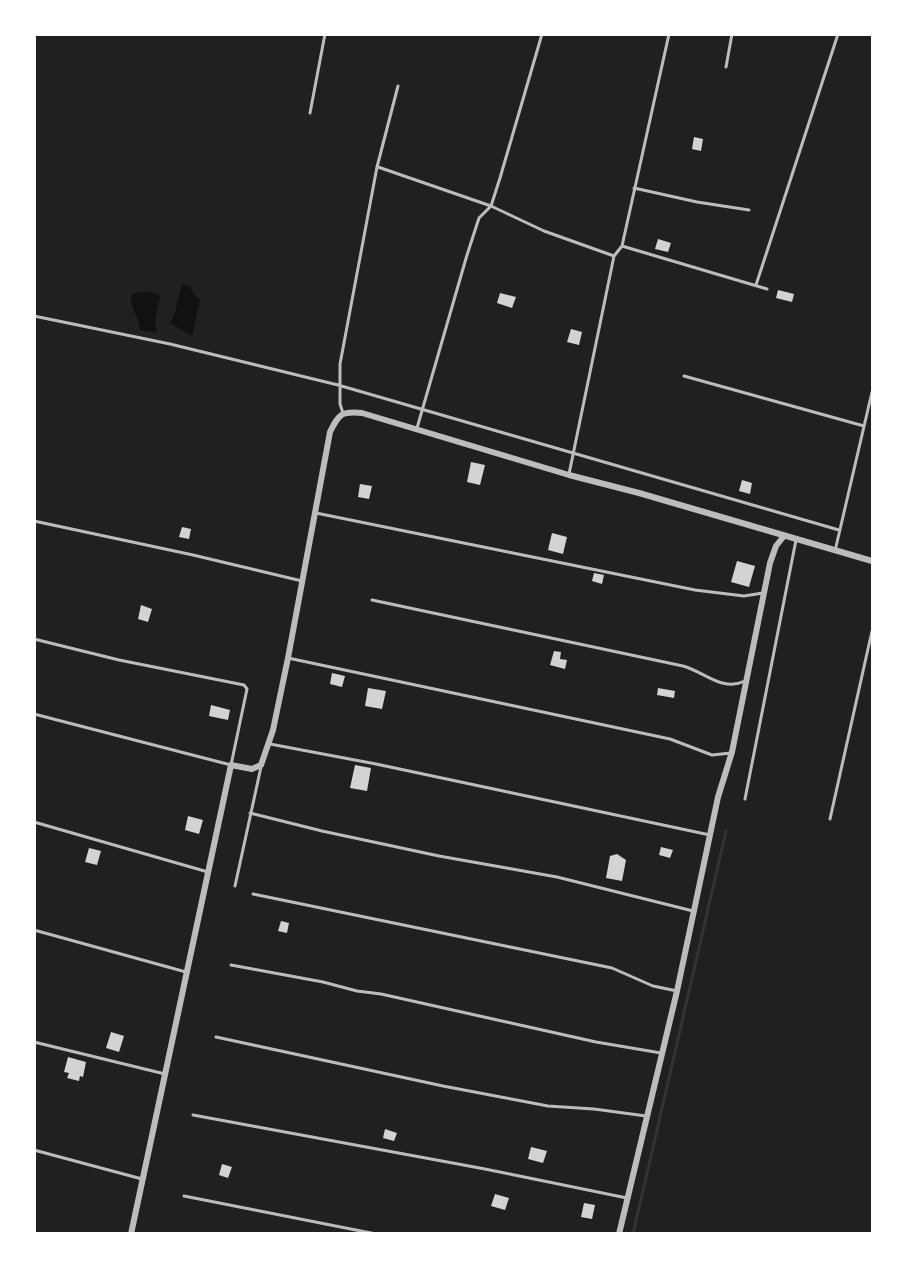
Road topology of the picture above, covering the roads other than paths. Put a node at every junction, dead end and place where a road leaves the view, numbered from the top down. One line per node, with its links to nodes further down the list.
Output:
1 (325, 34): 8 (lane)
2 (542, 34): 11 (lane)
3 (669, 34): 10 (lane)
4 (732, 34): 6 (lane)
5 (838, 34): 15 (lane)
6 (726, 67)
7 (398, 86): 9 (lane)
8 (310, 113)
9 (377, 167): 11 (lane); 19 (lane)
10 (634, 188): 12 (lane); 13 (lane)
11 (491, 206): 14 (lane); 21 (lane)
12 (749, 210)
13 (622, 246): 14 (lane); 15 (lane)
14 (614, 256): 25 (lane)
15 (756, 285): 16 (lane)
16 (767, 289)
17 (34, 316): 19 (lane)
18 (684, 376): 23 (lane)
19 (338, 385): 21 (lane); 22 (lane)
20 (873, 393): 23 (lane)
21 (423, 408): 24 (lane); 25 (lane)
22 (344, 413): 24 (street); 27 (street)
23 (864, 426): 29 (lane)
24 (417, 430): 26 (street)
25 (574, 453): 26 (lane); 29 (lane)
26 (569, 475): 30 (street)
27 (314, 513): 34 (street); 35 (lane)
28 (34, 521): 34 (lane)
29 (840, 530): 32 (lane)
30 (784, 536): 31 (street); 35 (street)
31 (796, 540): 32 (street); 46 (lane)
32 (835, 551): 33 (street)
33 (873, 561)
34 (302, 581): 39 (street)
35 (765, 592): 40 (street)
36 (372, 600): 40 (lane)
37 (873, 631): 48 (lane)
38 (34, 639): 44 (lane)
39 (288, 658): 42 (street); 43 (lane)
40 (747, 680): 43 (street)
41 (34, 714): 44 (lane)
42 (268, 744): 45 (street); 50 (lane)
43 (732, 752): 50 (street)
44 (231, 765): 45 (street); 51 (street)
45 (261, 765): 47 (lane)
46 (745, 799)
47 (250, 813): 52 (lane); 54 (lane)
48 (830, 819)
49 (34, 822): 51 (lane)
50 (711, 835): 54 (street)
51 (208, 872): 57 (street)
52 (235, 886)
53 (253, 894): 58 (lane)
54 (694, 912): 58 (street)
55 (34, 930): 57 (lane)
56 (231, 966): 61 (lane)
57 (186, 972): 62 (street)
58 (677, 992): 61 (street)
59 (216, 1037): 64 (lane)
60 (34, 1042): 62 (lane)
61 (662, 1053): 64 (street)
62 (165, 1074): 66 (street)
63 (193, 1114): 68 (lane)
64 (646, 1116): 68 (street)
65 (34, 1150): 66 (lane)
66 (142, 1179): 69 (street)
67 (184, 1196): 70 (lane)
68 (627, 1198): 71 (street)
69 (131, 1233)
70 (376, 1233)
71 (619, 1233)

